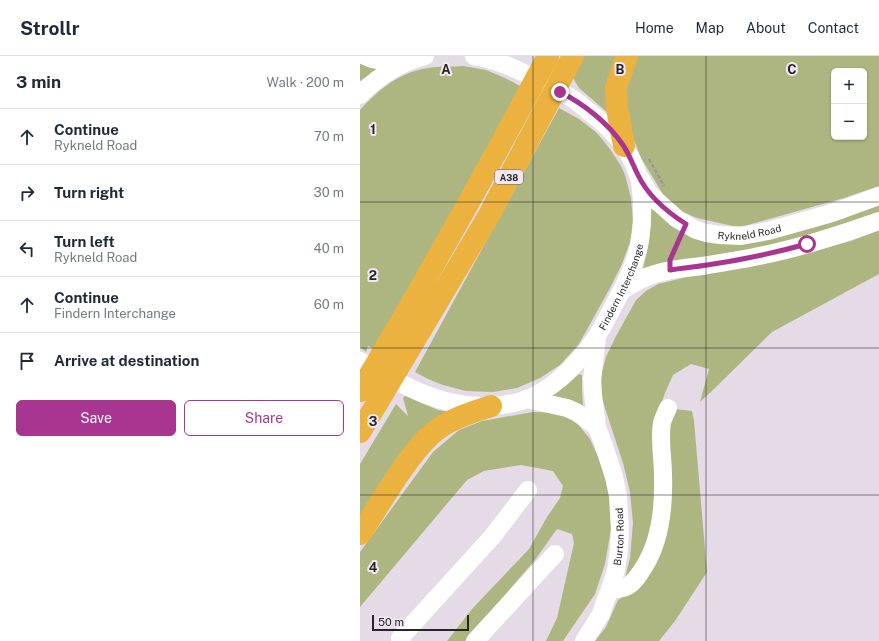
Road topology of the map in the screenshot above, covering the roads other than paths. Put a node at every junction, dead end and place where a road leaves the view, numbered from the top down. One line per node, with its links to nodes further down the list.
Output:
1 (365, 56): 7 (street)
2 (425, 56): 7 (street)
3 (474, 56): 9 (street, Findern Interchange)
4 (548, 56): 16 (highway, A38)
5 (573, 56): 21 (highway, A38)
6 (627, 56): 9 (highway)
7 (400, 65): 8 (street)
8 (360, 95)
9 (624, 146): 10 (street, Findern Interchange)
10 (638, 176): 11 (street, Rykneld Road); 13 (street, Findern Interchange)
11 (879, 196)
12 (879, 221): 13 (street)
13 (622, 290): 14 (street, Findern Interchange)
14 (598, 335): 17 (street, Findern Interchange); 20 (street, Burton Road)
15 (360, 361): 18 (street, Findern Interchange)
16 (360, 391)
17 (527, 399): 18 (street, Findern Interchange); 20 (street)
18 (491, 406): 23 (highway)
19 (668, 408): 25 (street)
20 (597, 427): 25 (street, Burton Road)
21 (360, 432)
22 (528, 490): 26 (street)
23 (360, 534)
24 (555, 554): 27 (street)
25 (610, 590): 28 (street, Burton Road)
26 (402, 641)
27 (475, 641)
28 (584, 641)

